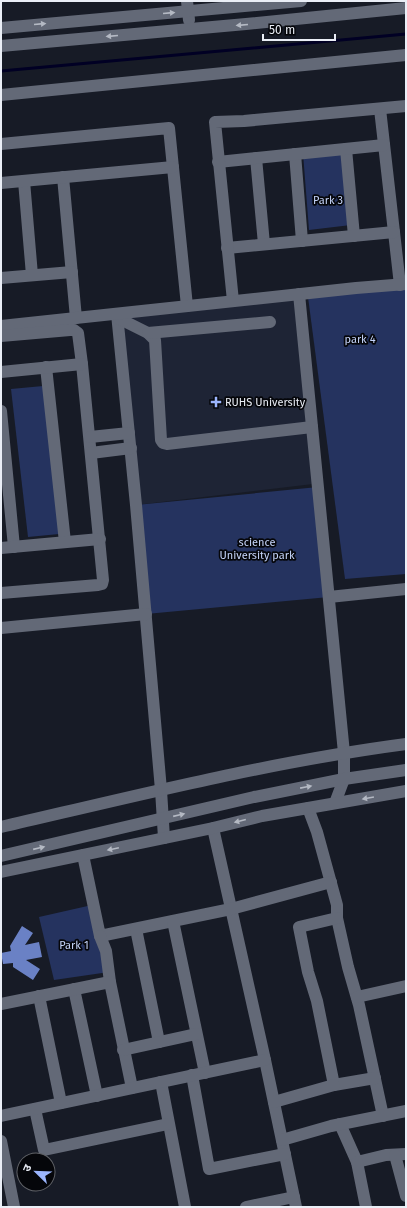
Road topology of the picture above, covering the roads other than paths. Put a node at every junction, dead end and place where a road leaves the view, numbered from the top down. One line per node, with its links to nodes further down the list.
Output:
1 (301, 1): 2 (street)
2 (188, 6): 4 (street, one-way to 2); 5 (street)
3 (406, 8): 5 (street, one-way to 5)
4 (1, 28)
5 (190, 29): 6 (street, one-way to 6)
6 (1, 46)
7 (406, 55): 8 (street)
8 (1, 95)
9 (406, 106): 10 (street)
10 (380, 108): 12 (street); 16 (street)
11 (1, 144): 17 (street)
12 (384, 145): 13 (street); 21 (street)
13 (346, 149): 14 (street); 22 (street)
14 (295, 154): 15 (street); 23 (street)
15 (256, 158): 16 (street); 24 (street)
16 (218, 162): 25 (street)
17 (173, 167): 18 (street); 32 (street)
18 (63, 178): 19 (street); 26 (street)
19 (24, 181): 20 (street); 27 (street)
20 (1, 184)
21 (394, 232): 22 (street); 29 (street)
22 (354, 236): 23 (street)
23 (302, 241): 24 (street)
24 (264, 244): 25 (street)
25 (227, 248): 31 (street)
26 (72, 272): 27 (street); 34 (street)
27 (32, 275): 28 (street)
28 (1, 278)
29 (403, 284): 30 (street)
30 (299, 294): 31 (street); 43 (street)
31 (233, 301): 32 (street)
32 (187, 306): 33 (street)
33 (118, 316): 34 (street); 37 (street); 44 (street)
34 (76, 318): 36 (street)
35 (270, 322): 37 (street)
36 (1, 326)
37 (148, 332): 43 (street)
38 (1, 336): 39 (street)
39 (82, 364): 40 (street); 45 (street)
40 (46, 367): 41 (street); 49 (street)
41 (1, 372)
42 (1, 411): 50 (street)
43 (312, 427): 54 (street)
44 (129, 433): 45 (street); 46 (street)
45 (90, 437): 47 (street)
46 (131, 448): 47 (street); 55 (street)
47 (91, 453): 48 (street)
48 (100, 539): 49 (street); 53 (street)
49 (65, 542): 50 (street)
50 (14, 546): 51 (street)
51 (1, 548)
52 (406, 589): 54 (street)
53 (1, 593)
54 (329, 597): 58 (street)
55 (146, 614): 56 (street); 61 (street)
56 (1, 628)
57 (406, 744): 58 (street)
58 (344, 753): 60 (street); 61 (street)
59 (406, 770): 60 (street)
60 (344, 779): 63 (street); 65 (street, one-way to 60)
61 (161, 790): 65 (street); 66 (street)
62 (406, 791): 63 (street, one-way to 63)
63 (335, 803): 64 (street)
64 (308, 808): 67 (street, one-way to 67); 72 (street)
65 (162, 819): 68 (street); 70 (street, one-way to 65)
66 (1, 827)
67 (212, 828): 68 (street); 73 (street)
68 (164, 838): 69 (street, one-way to 69)
69 (83, 855): 71 (street); 77 (street)
70 (1, 856)
71 (1, 872)
72 (331, 882): 73 (street); 74 (street)
73 (231, 909): 75 (street); 87 (street)
74 (336, 918): 82 (street); 92 (street)
75 (173, 921): 76 (street); 84 (street)
76 (136, 929): 77 (street); 85 (street)
77 (100, 936): 78 (street)
78 (110, 982): 80 (street); 86 (street)
79 (406, 986): 82 (street)
80 (74, 989): 81 (street); 94 (street)
81 (39, 996): 83 (street); 96 (street)
82 (357, 997): 90 (street)
83 (1, 1004)
84 (196, 1034): 85 (street); 88 (street)
85 (159, 1042): 86 (street)
86 (123, 1050): 93 (street)
87 (265, 1060): 88 (street); 95 (street)
88 (205, 1073): 89 (street)
89 (192, 1075): 91 (street); 105 (street)
90 (375, 1078): 92 (street); 100 (street)
91 (161, 1082): 93 (street); 101 (street)
92 (334, 1085): 95 (street)
93 (132, 1088): 94 (street)
94 (97, 1096): 96 (street)
95 (274, 1102): 103 (street)
96 (62, 1103): 97 (street)
97 (35, 1109): 99 (street); 101 (street)
98 (406, 1111): 100 (street)
99 (1, 1116)
100 (383, 1116): 102 (street)
101 (168, 1124): 111 (street)
102 (340, 1124): 103 (street); 107 (street)
103 (282, 1140): 105 (street)
104 (1, 1141): 110 (street)
105 (285, 1154): 109 (street)
106 (400, 1154): 107 (street); 108 (street)
107 (357, 1162): 113 (street)
108 (406, 1196)
109 (295, 1202): 112 (street)
110 (14, 1207)
111 (185, 1207)
112 (246, 1207)
113 (366, 1207)

